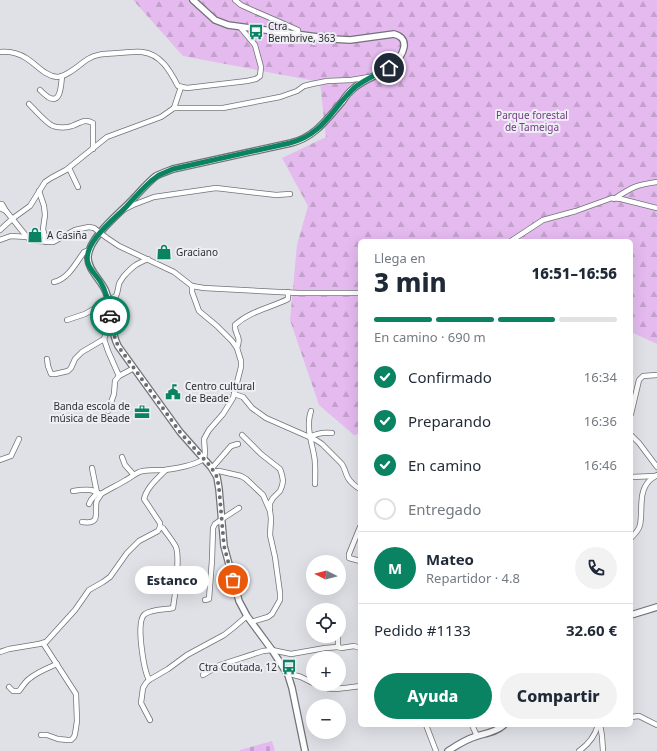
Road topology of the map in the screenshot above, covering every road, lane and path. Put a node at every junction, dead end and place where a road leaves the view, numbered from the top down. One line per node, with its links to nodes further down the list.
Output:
1 (193, 0): 3 (street)
2 (235, 0): 4 (street)
3 (240, 26): 4 (street); 8 (street)
4 (298, 35): 7 (street)
5 (0, 52): 6 (street)
6 (62, 76): 8 (street); 9 (street)
7 (373, 77): 11 (street); 23 (street)
8 (181, 87): 11 (street)
9 (40, 90)
10 (29, 104): 12 (street)
11 (174, 108): 12 (street)
12 (93, 149): 13 (street)
13 (69, 168): 15 (street); 16 (street)
14 (657, 182): 18 (street)
15 (78, 187)
16 (39, 191): 24 (street); 30 (street)
17 (290, 194): 23 (street)
18 (614, 199): 21 (street); 28 (street)
19 (0, 204): 22 (street)
20 (0, 208): 22 (street)
21 (657, 208)
22 (6, 211): 24 (street)
23 (122, 211): 26 (street)
24 (12, 219): 25 (street); 27 (street)
25 (0, 230)
26 (100, 232): 30 (street); 31 (street); 32 (street)
27 (27, 237): 29 (street); 30 (street)
28 (514, 239)
29 (0, 240)
30 (46, 242)
31 (89, 250): 33 (street); 37 (street)
32 (148, 259): 34 (street); 37 (street)
33 (54, 282)
34 (192, 286): 35 (street); 41 (street)
35 (288, 292): 36 (street); 41 (street)
36 (358, 293)
37 (108, 301): 38 (street); 39 (street)
38 (67, 320)
39 (111, 324): 40 (street); 43 (street)
40 (104, 339): 42 (street); 45 (street)
41 (237, 348): 46 (street)
42 (48, 359)
43 (134, 368): 45 (street); 58 (street)
44 (657, 375): 47 (street)
45 (119, 376): 48 (street)
46 (234, 394): 52 (street); 58 (street)
47 (633, 404)
48 (108, 411)
49 (312, 411): 52 (street)
50 (332, 433): 52 (street)
51 (242, 435): 72 (street)
52 (310, 437): 66 (street); 67 (street)
53 (633, 437): 59 (street)
54 (19, 439): 57 (street)
55 (238, 444): 62 (street)
56 (122, 458): 63 (street)
57 (0, 460)
58 (204, 460): 61 (street); 62 (street)
59 (657, 467)
60 (92, 468): 69 (street)
61 (166, 470): 63 (street); 75 (street)
62 (213, 470): 72 (street); 73 (street)
63 (133, 474): 69 (street)
64 (633, 476): 65 (street)
65 (657, 476): 77 (street)
66 (315, 484)
67 (358, 488)
68 (73, 491): 69 (street)
69 (99, 494): 70 (street); 74 (street)
70 (89, 504)
71 (239, 508): 73 (street)
72 (270, 511): 83 (street)
73 (222, 519): 79 (street); 82 (street)
74 (82, 522)
75 (160, 527): 84 (street); 93 (street)
76 (358, 532): 78 (street)
77 (633, 536)
78 (358, 560)
79 (205, 600)
80 (657, 607): 81 (street)
81 (633, 614)
82 (247, 616): 83 (street); 93 (street)
83 (251, 622): 88 (street)
84 (43, 643): 89 (street); 90 (street)
85 (338, 643): 86 (street)
86 (338, 647): 87 (street); 88 (street)
87 (358, 647)
88 (272, 650): 91 (street); 92 (street)
89 (0, 652)
90 (57, 664): 96 (street); 106 (street)
91 (287, 672): 94 (street); 109 (street)
92 (203, 675)
93 (149, 680): 99 (street)
94 (306, 680)
95 (358, 686): 97 (street)
96 (9, 687)
97 (346, 688)
98 (633, 716): 100 (street)
99 (150, 720)
100 (657, 725)
101 (427, 727): 110 (street)
102 (473, 727): 107 (street)
103 (501, 727): 107 (street)
104 (598, 727): 108 (street)
105 (600, 727): 113 (street)
106 (41, 735)
107 (477, 736): 111 (street)
108 (584, 749): 112 (street)
109 (305, 751)
110 (436, 751)
111 (448, 751)
112 (579, 751)
113 (603, 751)

